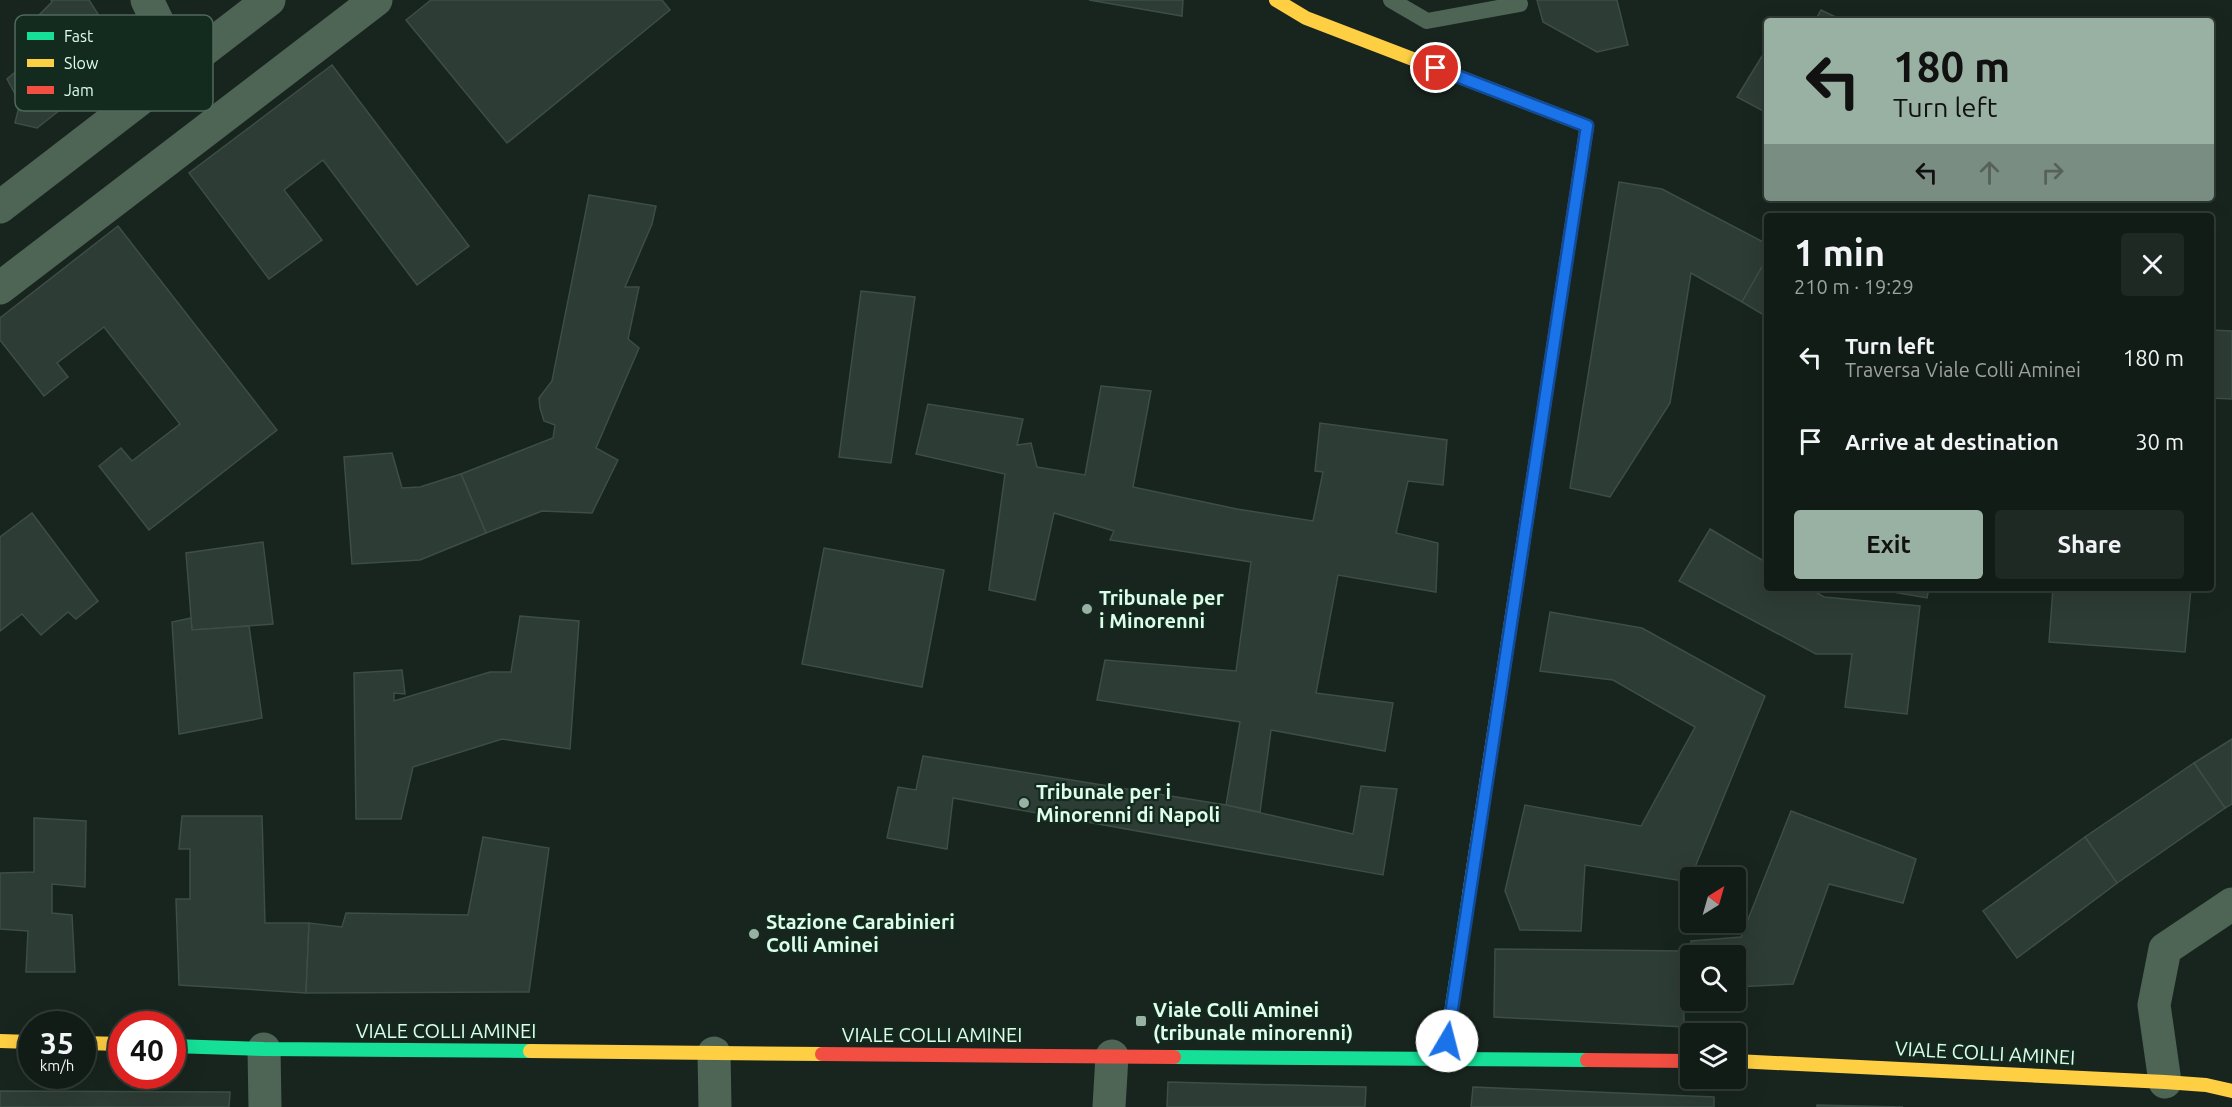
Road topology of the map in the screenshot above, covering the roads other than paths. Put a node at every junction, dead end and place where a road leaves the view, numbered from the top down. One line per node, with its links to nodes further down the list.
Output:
1 (147, 0): 7 (street)
2 (269, 0): 8 (street)
3 (376, 0): 11 (street)
4 (1276, 0): 19 (main road)
5 (1391, 0): 6 (lane)
6 (1520, 4)
7 (154, 15)
8 (213, 43)
9 (124, 111): 10 (street)
10 (0, 207)
11 (0, 288)
12 (2232, 904): 22 (street)
13 (0, 1041): 14 (main road)
14 (18, 1042)
15 (186, 1046): 16 (main road, VIALE COLLI AMINEI)
16 (264, 1049): 17 (main road, VIALE COLLI AMINEI); 24 (street)
17 (714, 1053): 18 (main road, VIALE COLLI AMINEI); 25 (street)
18 (1112, 1056): 19 (main road, VIALE COLLI AMINEI); 26 (street)
19 (1444, 1058): 20 (main road, VIALE COLLI AMINEI)
20 (1680, 1060)
21 (1746, 1062): 22 (main road, VIALE COLLI AMINEI)
22 (2166, 1083): 23 (main road, VIALE COLLI AMINEI)
23 (2232, 1091)
24 (265, 1107)
25 (714, 1107)
26 (1109, 1107)

